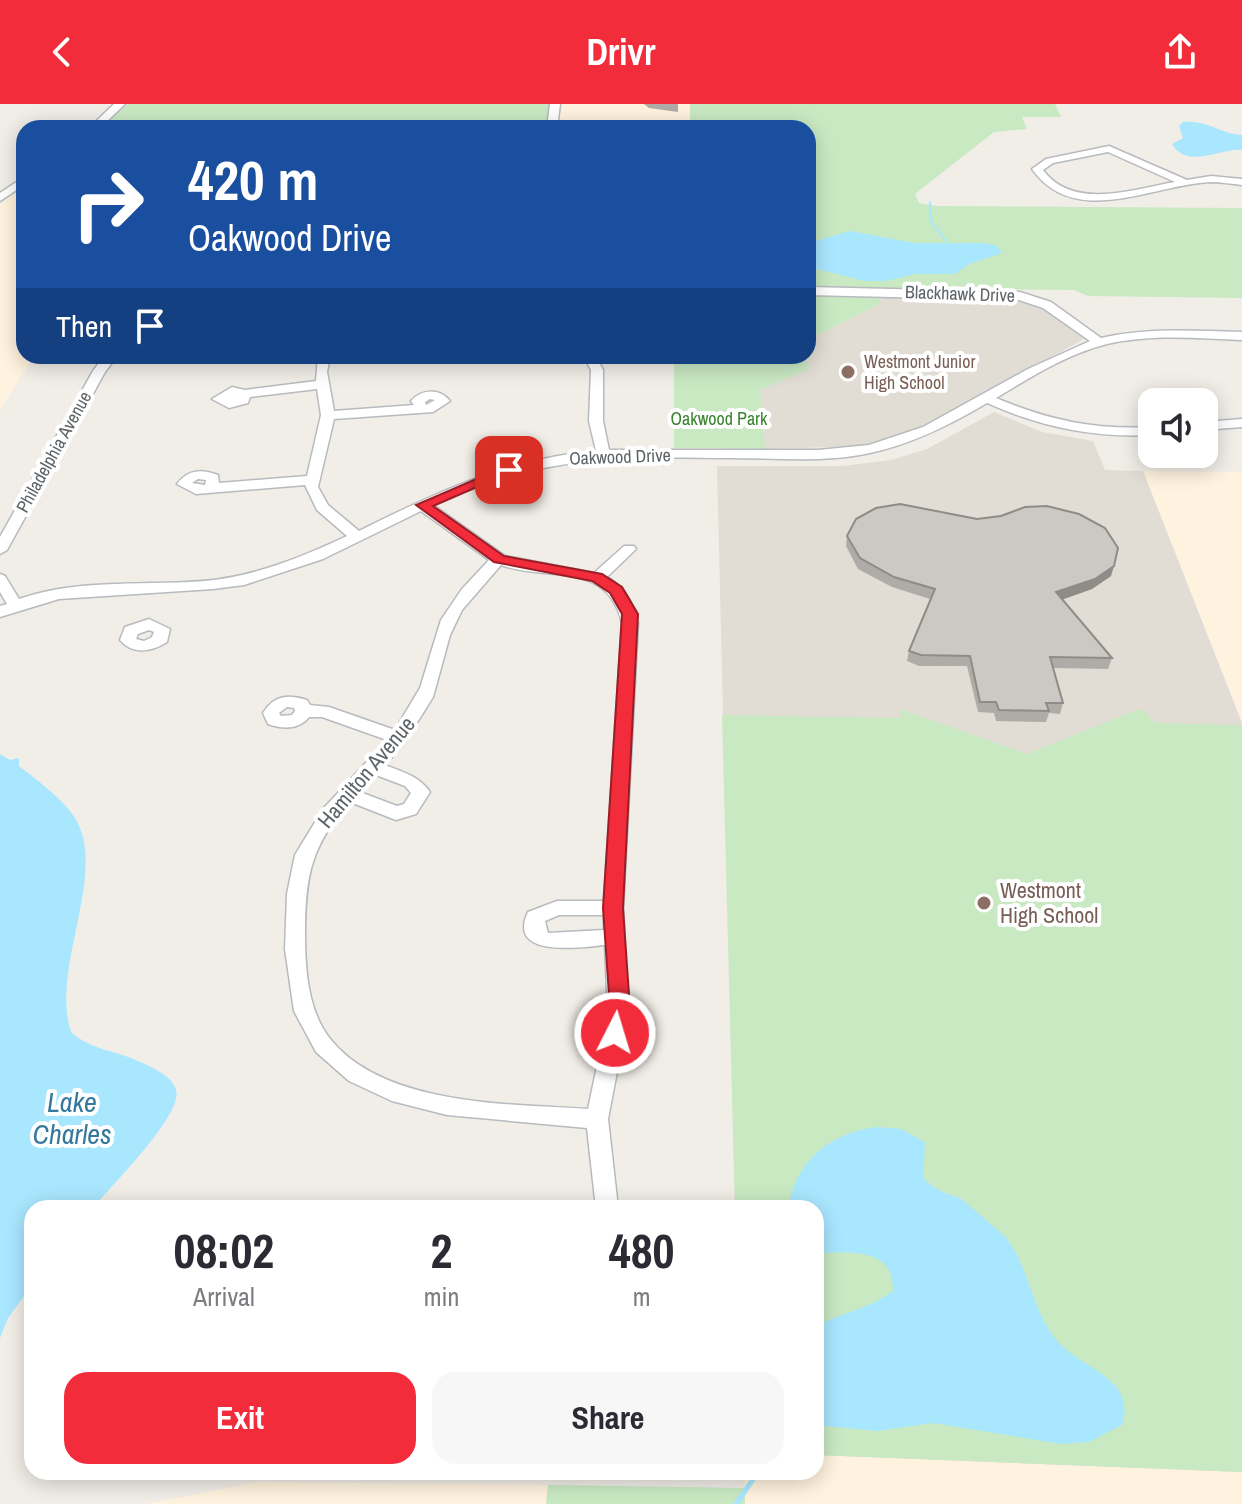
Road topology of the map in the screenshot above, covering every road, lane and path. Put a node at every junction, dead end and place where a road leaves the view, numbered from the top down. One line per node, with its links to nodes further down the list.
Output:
1 (120, 104): 2 (street)
2 (103, 120)
3 (1242, 182): 4 (street)
4 (1188, 184): 4 (street)
5 (816, 291): 7 (street, Blackhawk Drive)
6 (1242, 336): 7 (street, Oakwood Drive)
7 (1099, 342): 13 (street, Oakwood Drive)
8 (105, 364): 25 (street, Philadelphia Avenue)
9 (324, 364): 11 (street)
10 (594, 364): 19 (street)
11 (323, 384): 12 (street); 15 (street)
12 (245, 394)
13 (988, 399): 18 (street); 19 (street, Oakwood Drive)
14 (421, 407): 15 (street)
15 (328, 415): 20 (street)
16 (1242, 423): 17 (street)
17 (1218, 425)
18 (1138, 432)
19 (603, 454): 22 (street, Oakwood Drive)
20 (311, 480): 21 (street); 23 (street)
21 (212, 485)
22 (423, 505): 23 (street, Oakwood Drive); 26 (street)
23 (356, 536): 29 (street, Oakwood Drive)
24 (629, 549): 27 (street)
25 (0, 550)
26 (499, 559): 27 (street); 31 (street, Hamilton Avenue)
27 (597, 578): 34 (street)
28 (0, 579): 29 (street)
29 (7, 608)
30 (304, 711): 31 (street)
31 (399, 738): 32 (street, Hamilton Avenue)
32 (373, 767): 33 (street, Hamilton Avenue); 33 (street)
33 (347, 794): 36 (street, Hamilton Avenue)
34 (613, 908): 35 (street); 35 (street)
35 (613, 937): 36 (street)
36 (597, 1119): 37 (street)
37 (606, 1200)

